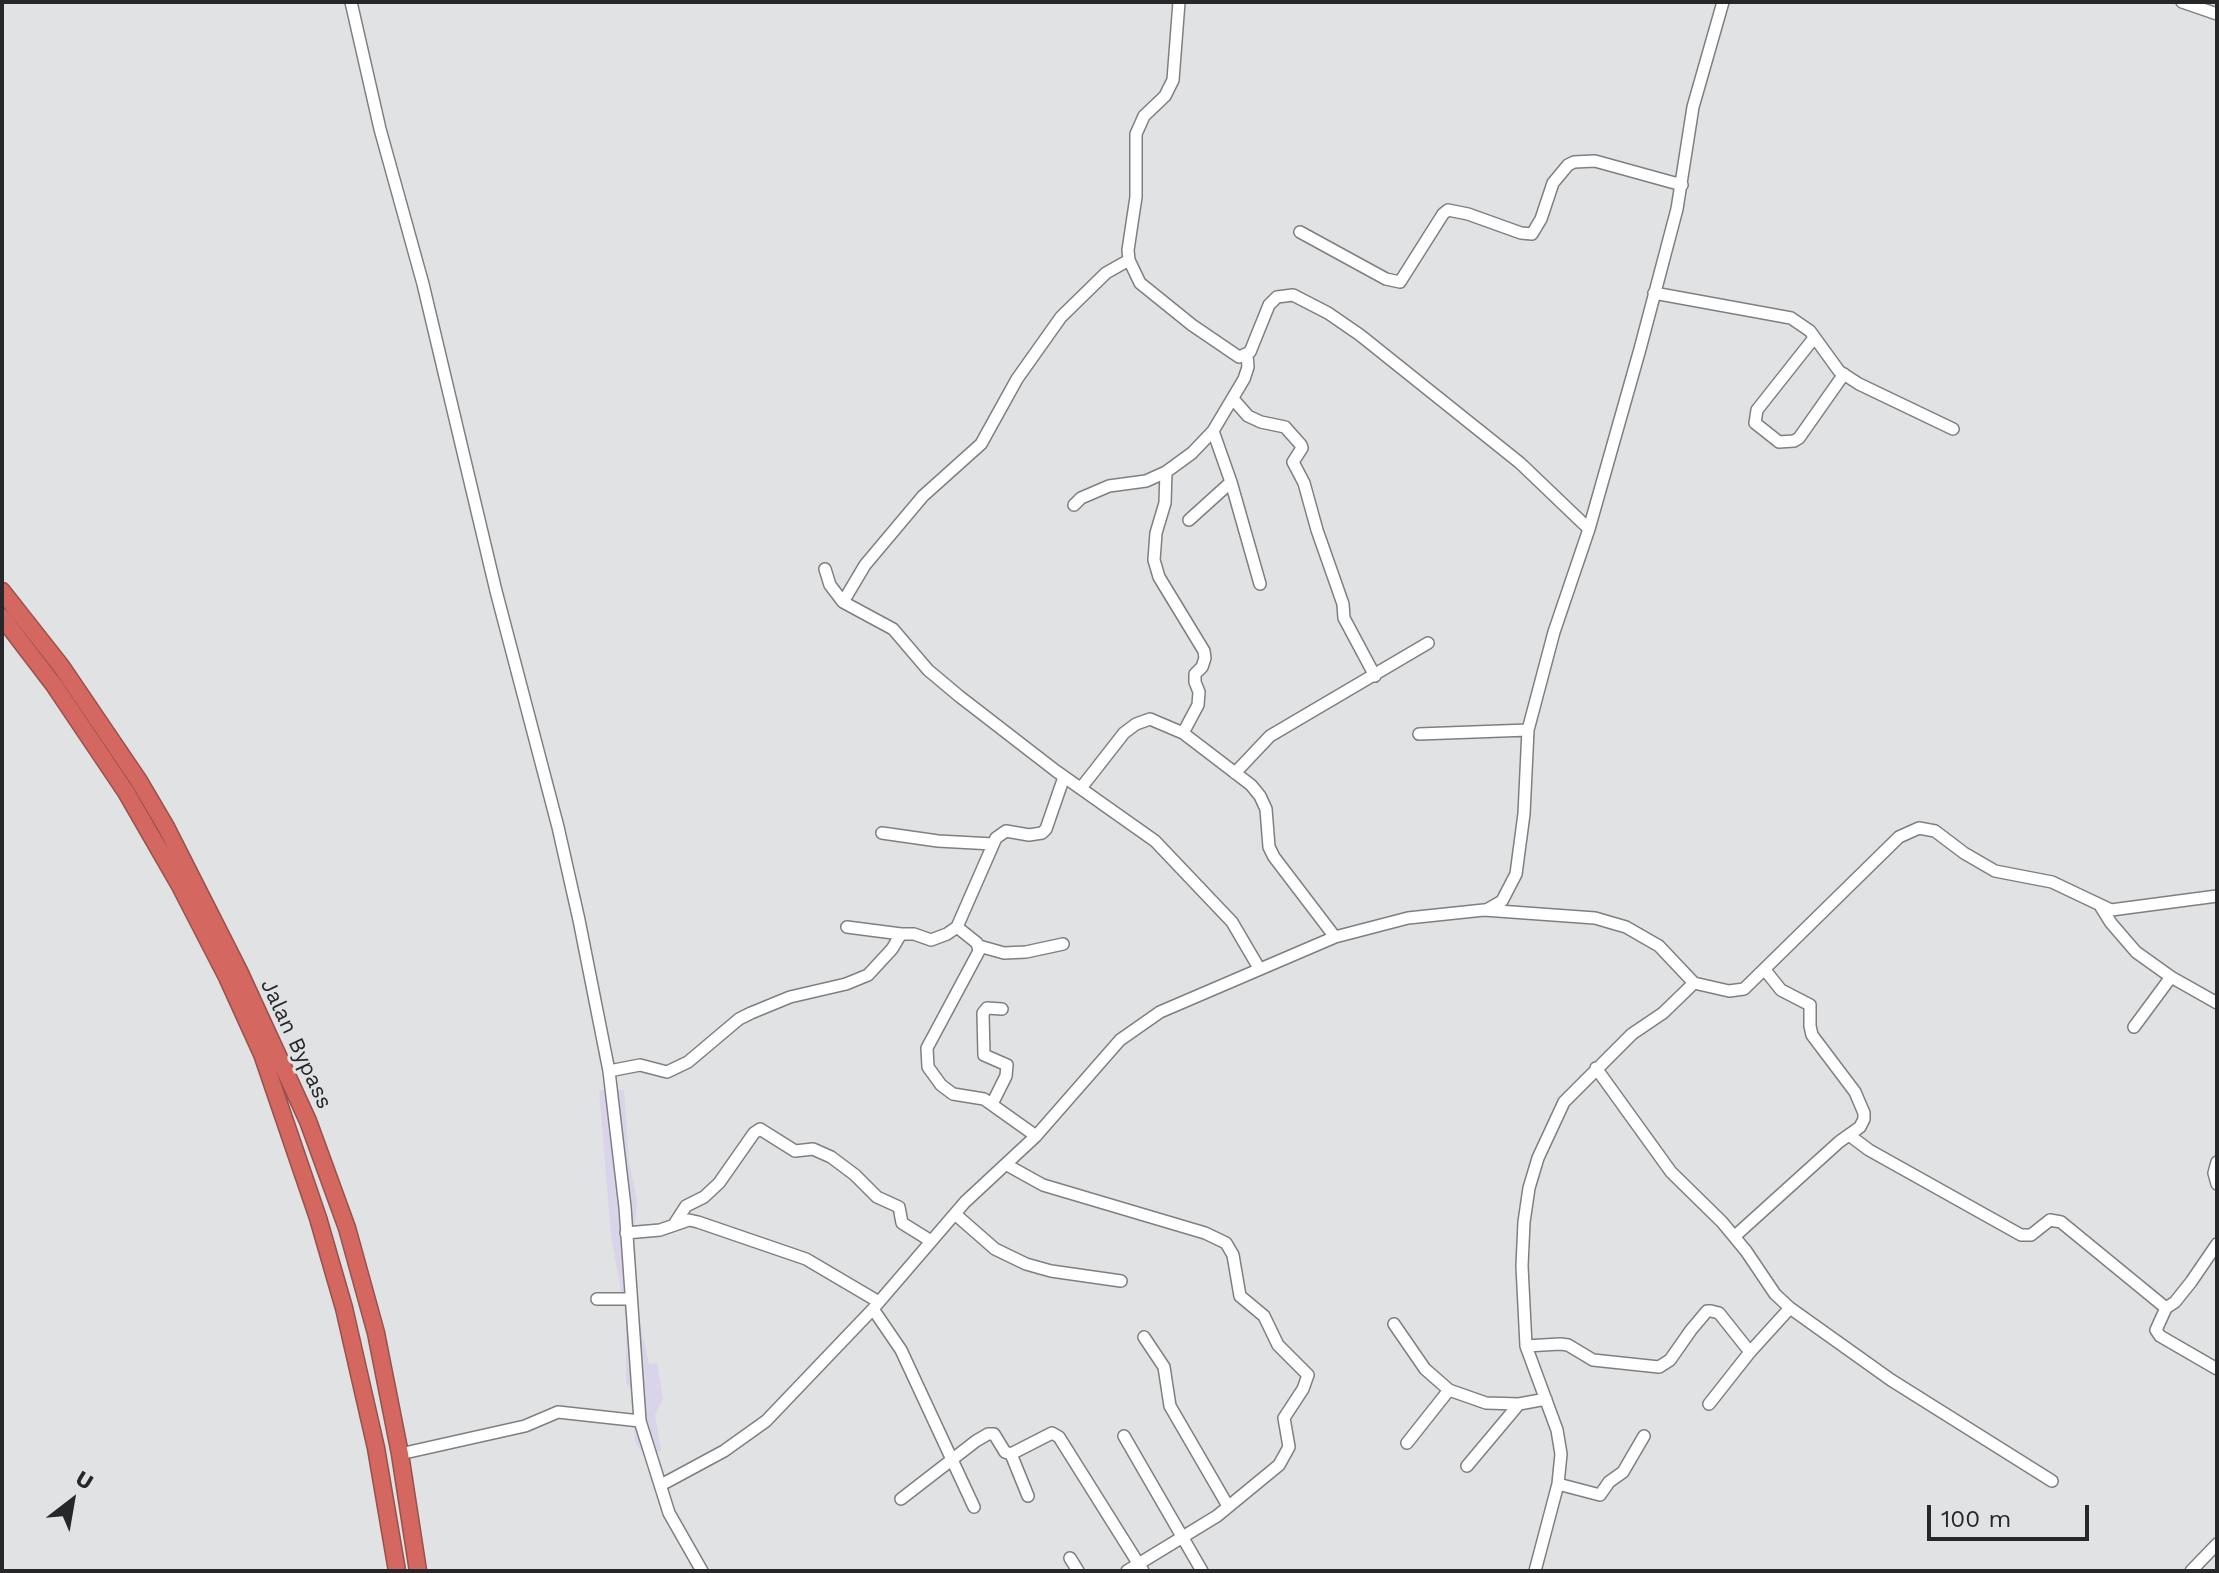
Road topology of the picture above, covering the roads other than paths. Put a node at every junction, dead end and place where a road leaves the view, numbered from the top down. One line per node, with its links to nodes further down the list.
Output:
1 (351, 2): 53 (street)
2 (1179, 2): 8 (street)
3 (1723, 2): 6 (street)
4 (2182, 2): 5 (street)
5 (2217, 14)
6 (1682, 185): 7 (street); 9 (street)
7 (1300, 232)
8 (1129, 260): 11 (street); 24 (street)
9 (1654, 293): 10 (street); 20 (street)
10 (1814, 338): 12 (street); 12 (street)
11 (1247, 355): 13 (street); 20 (street)
12 (1844, 374): 14 (street)
13 (1233, 399): 15 (street); 27 (street)
14 (1953, 429)
15 (1213, 431): 16 (street); 17 (street)
16 (1166, 472): 18 (street); 29 (street)
17 (1231, 482): 19 (street); 22 (street)
18 (1074, 505)
19 (1189, 520)
20 (1589, 529): 28 (street)
21 (825, 569): 24 (street)
22 (1260, 584)
23 (2, 591): 85 (highway, Jalan Bypass)
24 (843, 602): 32 (street)
25 (2, 617): 100 (highway, Jalan Bypass)
26 (1428, 643): 27 (street)
27 (1375, 676): 31 (street)
28 (1528, 730): 30 (street); 38 (street)
29 (1183, 733): 31 (street); 33 (street)
30 (1419, 734)
31 (1235, 773): 42 (street)
32 (1064, 777): 33 (street); 35 (street)
33 (1081, 788): 45 (street)
34 (882, 833): 35 (street)
35 (993, 844): 40 (street)
36 (2217, 896): 37 (street)
37 (2101, 907): 46 (street); 47 (street)
38 (1484, 910): 42 (street); 48 (street)
39 (847, 927): 41 (street)
40 (957, 927): 41 (street); 44 (street)
41 (901, 934): 53 (street)
42 (1335, 937): 45 (street)
43 (1063, 944): 44 (street)
44 (979, 946): 54 (street)
45 (1259, 968): 56 (street)
46 (1765, 970): 48 (street); 55 (street)
47 (2171, 977): 49 (street); 51 (street)
48 (1694, 983): 52 (street)
49 (2217, 1003)
50 (1002, 1009): 54 (street)
51 (2134, 1027)
52 (1596, 1068): 63 (street); 74 (street)
53 (609, 1071): 62 (street)
54 (992, 1104): 56 (street)
55 (1849, 1135): 63 (street); 71 (street)
56 (1036, 1136): 58 (street)
57 (2217, 1162): 59 (street)
58 (1007, 1165): 60 (street); 94 (street)
59 (2217, 1184)
60 (955, 1214): 64 (street); 66 (street)
61 (675, 1223): 62 (street); 64 (street); 69 (street)
62 (626, 1233): 68 (street)
63 (1735, 1236): 70 (street)
64 (931, 1241): 69 (street)
65 (2217, 1244): 71 (street)
66 (1121, 1281)
67 (597, 1299): 68 (street)
68 (630, 1299): 81 (street)
69 (876, 1306): 87 (street); 91 (street)
70 (1790, 1308): 75 (street); 89 (street)
71 (2166, 1308): 76 (street)
72 (1394, 1324): 77 (street)
73 (1144, 1337): 94 (street)
74 (1526, 1346): 75 (street); 78 (street)
75 (1750, 1352): 80 (street)
76 (2217, 1369)
77 (1449, 1390): 79 (street); 84 (street)
78 (1546, 1399): 79 (street); 90 (street)
79 (1519, 1404): 88 (street)
80 (1709, 1404)
81 (640, 1421): 85 (street); 91 (street)
82 (1124, 1436): 96 (street)
83 (1644, 1436): 90 (street)
84 (1407, 1443)
85 (400, 1454): 101 (highway, Jalan Bypass)
86 (1011, 1454): 87 (street); 92 (street); 99 (street)
87 (952, 1459): 93 (street); 95 (street)
88 (1467, 1466)
89 (2052, 1481)
90 (1558, 1484): 106 (street)
91 (661, 1485): 102 (street)
92 (1028, 1496)
93 (901, 1499)
94 (1228, 1506): 96 (street)
95 (974, 1507)
96 (1182, 1536): 99 (street); 105 (street)
97 (2217, 1544): 107 (street)
98 (1070, 1558): 103 (street)
99 (1141, 1567): 104 (street)
100 (397, 1571)
101 (418, 1571)
102 (702, 1571)
103 (1078, 1571)
104 (1127, 1571)
105 (1202, 1571)
106 (1535, 1571)
107 (2191, 1571)

